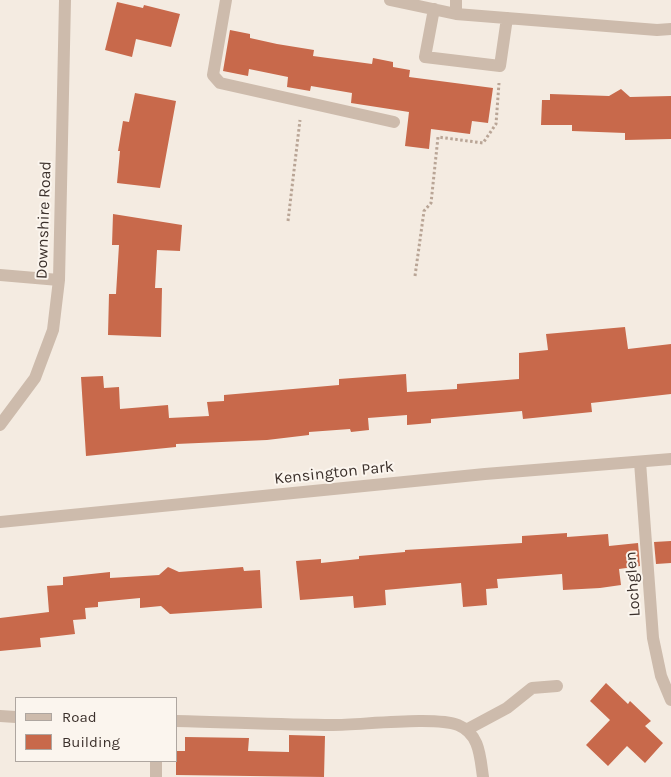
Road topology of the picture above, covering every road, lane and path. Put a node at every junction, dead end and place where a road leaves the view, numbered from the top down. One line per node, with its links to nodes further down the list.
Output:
1 (65, 0): 15 (street, Downshire Road)
2 (226, 0): 10 (street)
3 (390, 0): 5 (street)
4 (456, 0): 6 (street)
5 (434, 10): 6 (street); 9 (street)
6 (456, 14): 7 (street)
7 (507, 18): 8 (street); 9 (street)
8 (671, 29)
9 (500, 66): 14 (path)
10 (303, 102): 11 (street); 12 (path)
11 (394, 122)
12 (288, 221)
13 (0, 275): 15 (street)
14 (415, 276)
15 (59, 280): 16 (street, Downshire Road)
16 (0, 426)
17 (671, 459): 18 (street, Kensington Park)
18 (640, 462): 19 (street, Kensington Park); 21 (street, Lochglen)
19 (0, 522)
20 (557, 686): 25 (street)
21 (671, 700)
22 (0, 716): 23 (street)
23 (15, 717)
24 (178, 721): 25 (street)
25 (466, 730): 28 (street)
26 (156, 762): 27 (street)
27 (156, 777)
28 (483, 777)

